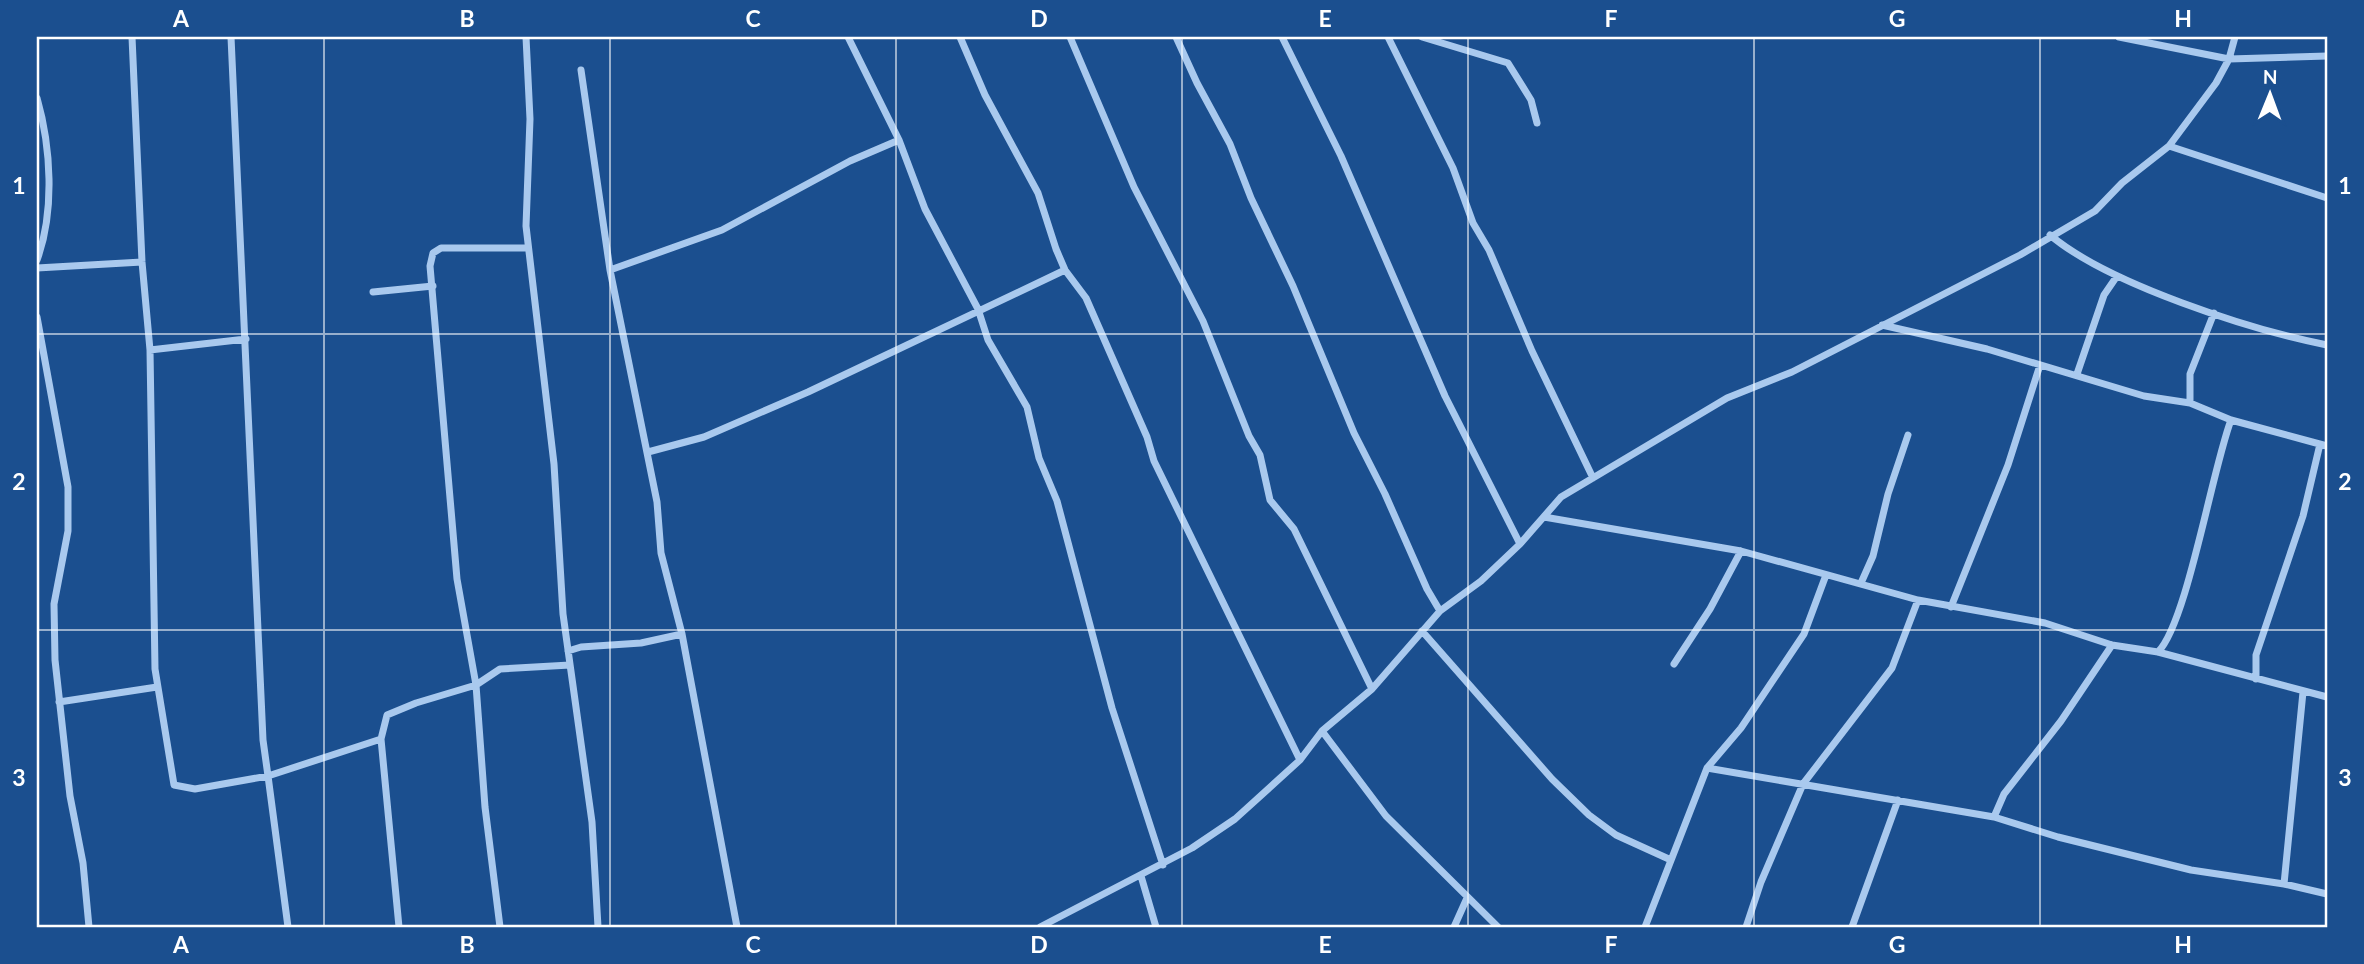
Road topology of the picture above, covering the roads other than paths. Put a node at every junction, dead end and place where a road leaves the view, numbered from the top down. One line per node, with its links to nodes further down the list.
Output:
1 (132, 37): 28 (street)
2 (231, 37): 39 (street)
3 (526, 37): 26 (street)
4 (848, 37): 18 (street)
5 (960, 37): 31 (street)
6 (1070, 37): 68 (street)
7 (1176, 37): 57 (street)
8 (1282, 37): 51 (street)
9 (1388, 37): 49 (street)
10 (1422, 37): 17 (street)
11 (2119, 37): 14 (street)
12 (2235, 37): 14 (street)
13 (2327, 55): 14 (street)
14 (2229, 59): 19 (street)
15 (581, 70): 30 (street)
16 (37, 98): 21 (street)
17 (1537, 123)
18 (900, 140): 30 (street); 35 (street)
19 (2169, 146): 22 (street); 25 (street)
20 (37, 163): 21 (street)
21 (47, 165): 24 (street)
22 (2327, 198)
23 (37, 211): 24 (street)
24 (48, 211): 27 (street)
25 (2050, 235): 32 (street); 38 (street)
26 (528, 247): 33 (street); 61 (street)
27 (37, 260)
28 (142, 262): 29 (street); 41 (street)
29 (37, 268)
30 (610, 270): 48 (street)
31 (1065, 270): 35 (street); 74 (street)
32 (2118, 276): 36 (street); 43 (street)
33 (433, 286): 34 (street); 66 (street)
34 (373, 292)
35 (978, 309): 48 (street); 81 (street)
36 (2214, 313): 40 (street); 44 (street)
37 (37, 317): 71 (street)
38 (1881, 325): 42 (street); 49 (street)
39 (246, 339): 41 (street); 76 (street)
40 (2327, 345)
41 (150, 350): 67 (street)
42 (2040, 365): 43 (street); 56 (street)
43 (2077, 374): 44 (street)
44 (2190, 403): 45 (street)
45 (2231, 420): 47 (street); 62 (street)
46 (1909, 435): 54 (street)
47 (2324, 445): 65 (street)
48 (648, 452): 59 (street)
49 (1593, 478): 50 (street)
50 (1544, 517): 51 (street); 52 (street)
51 (1520, 544): 57 (street)
52 (1741, 551): 53 (street); 63 (street)
53 (1826, 575): 54 (street); 75 (street)
54 (1861, 583): 55 (street)
55 (1917, 600): 56 (street); 77 (street)
56 (1951, 607): 60 (street)
57 (1440, 611): 58 (street)
58 (1422, 631): 68 (street); 80 (street)
59 (682, 634): 61 (street); 91 (street)
60 (2112, 645): 62 (street); 79 (street)
61 (568, 651): 64 (street)
62 (2158, 652): 65 (street)
63 (1674, 664)
64 (570, 665): 66 (street); 90 (street)
65 (2256, 679): 69 (street)
66 (476, 685): 73 (street); 89 (street)
67 (157, 687): 71 (street); 76 (street)
68 (1372, 689): 72 (street)
69 (2303, 692): 70 (street); 83 (street)
70 (2327, 697)
71 (59, 702): 86 (street)
72 (1322, 731): 74 (street); 85 (street)
73 (381, 739): 76 (street); 88 (street)
74 (1300, 760): 81 (street)
75 (1707, 768): 77 (street); 80 (street)
76 (268, 776): 87 (street)
77 (1803, 784): 78 (street); 97 (street)
78 (1898, 800): 79 (street); 98 (street)
79 (1994, 817): 83 (street)
80 (1671, 860): 96 (street)
81 (1163, 864): 82 (street)
82 (1140, 876): 92 (street); 93 (street)
83 (2284, 884): 84 (street)
84 (2327, 894)
85 (1467, 898): 94 (street); 95 (street)
86 (89, 927)
87 (288, 927)
88 (399, 927)
89 (500, 927)
90 (598, 927)
91 (737, 927)
92 (1040, 927)
93 (1156, 927)
94 (1454, 927)
95 (1498, 927)
96 (1645, 927)
97 (1746, 927)
98 (1852, 927)

